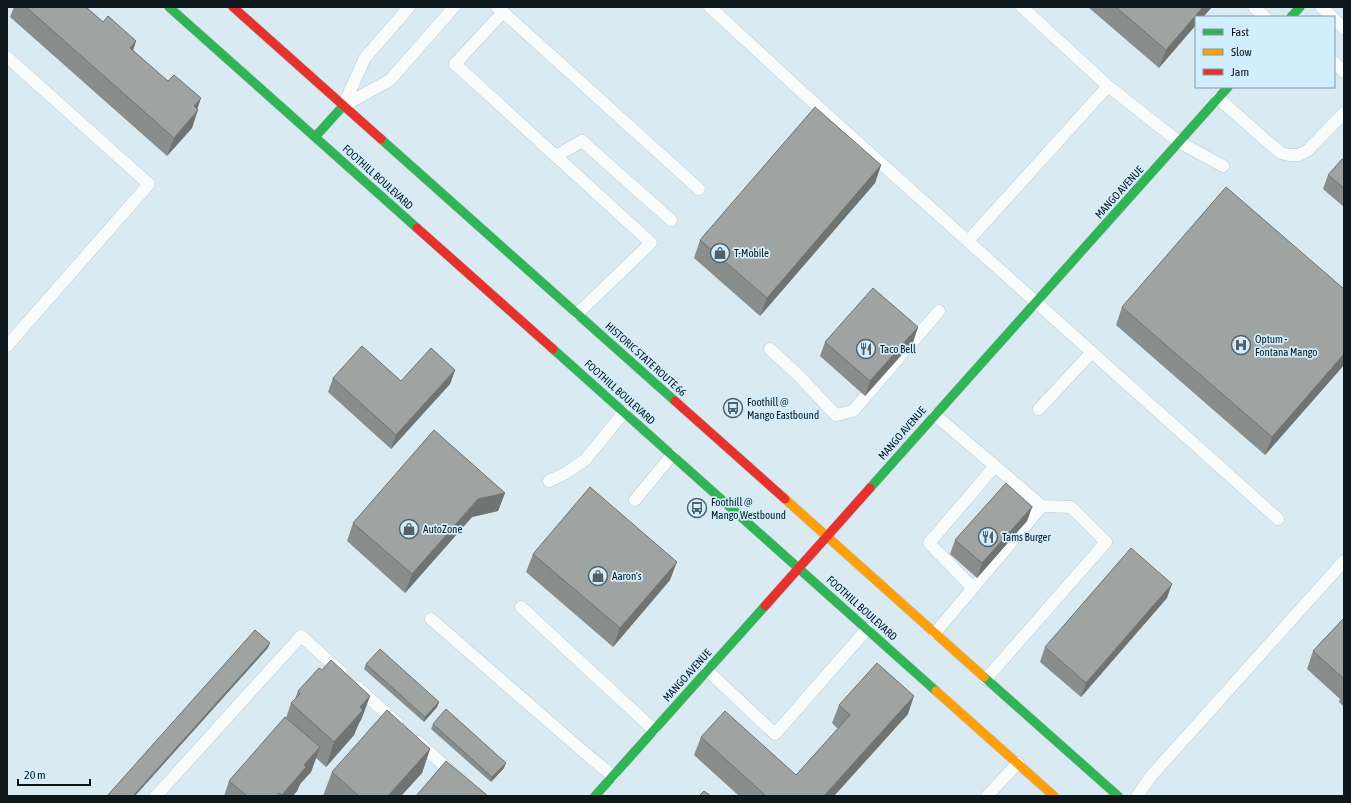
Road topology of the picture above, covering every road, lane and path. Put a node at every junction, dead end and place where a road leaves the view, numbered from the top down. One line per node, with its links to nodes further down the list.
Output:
1 (169, 7): 24 (main road, FOOTHILL BOULEVARD)
2 (233, 7): 22 (main road)
3 (409, 7): 22 (lane)
4 (454, 7): 22 (lane)
5 (710, 7): 30 (lane)
6 (1022, 7): 19 (lane)
7 (1254, 7): 11 (lane)
8 (1300, 7): 12 (main road)
9 (1321, 7): 13 (lane)
10 (500, 10): 26 (lane); 28 (lane)
11 (1264, 16)
12 (1292, 16)
13 (1331, 16)
14 (1335, 20): 15 (lane)
15 (1344, 28)
16 (7, 57): 34 (lane)
17 (1335, 63): 18 (lane)
18 (1344, 72)
19 (1108, 86): 25 (lane); 30 (lane)
20 (1227, 88): 21 (main road, MANGO AVENUE)
21 (1218, 98): 23 (lane); 25 (main road, MANGO AVENUE)
22 (344, 106): 24 (main road); 33 (main road, HISTORIC STATE ROUTE 66)
23 (1344, 112)
24 (315, 137): 38 (main road, FOOTHILL BOULEVARD)
25 (1179, 142): 27 (lane); 31 (main road, MANGO AVENUE)
26 (556, 156): 29 (lane); 33 (lane)
27 (1223, 166)
28 (699, 189)
29 (671, 220)
30 (968, 241): 31 (lane)
31 (1036, 302): 36 (lane); 39 (main road, MANGO AVENUE)
32 (939, 312): 35 (lane)
33 (577, 314): 46 (main road, HISTORIC STATE ROUTE 66)
34 (7, 346)
35 (770, 349)
36 (1092, 352): 37 (lane); 45 (lane)
37 (1040, 409)
38 (624, 412): 40 (main road, FOOTHILL BOULEVARD); 42 (lane)
39 (935, 414): 41 (lane); 46 (main road, MANGO AVENUE)
40 (672, 455): 43 (lane); 50 (main road, FOOTHILL BOULEVARD)
41 (995, 466): 44 (lane); 48 (lane)
42 (549, 482)
43 (635, 500)
44 (1042, 506): 51 (lane); 57 (lane)
45 (1278, 519)
46 (827, 537): 50 (main road, MANGO AVENUE); 55 (main road)
47 (953, 546): 48 (lane)
48 (945, 559): 51 (lane)
49 (1344, 561): 67 (lane)
50 (799, 568): 54 (main road, FOOTHILL BOULEVARD); 56 (main road, MANGO AVENUE)
51 (973, 588): 55 (lane)
52 (521, 607): 58 (lane)
53 (431, 619): 60 (lane)
54 (867, 629): 56 (lane); 59 (main road, FOOTHILL BOULEVARD)
55 (935, 633): 57 (main road)
56 (707, 670): 58 (main road, MANGO AVENUE)
57 (986, 678): 66 (main road)
58 (654, 730): 60 (main road, MANGO AVENUE)
59 (1018, 763): 64 (lane); 65 (main road, FOOTHILL BOULEVARD)
60 (613, 776): 63 (main road, MANGO AVENUE)
61 (156, 796): 62 (lane)
62 (478, 796)
63 (595, 796)
64 (987, 796)
65 (1054, 796)
66 (1118, 796)
67 (1137, 796)

